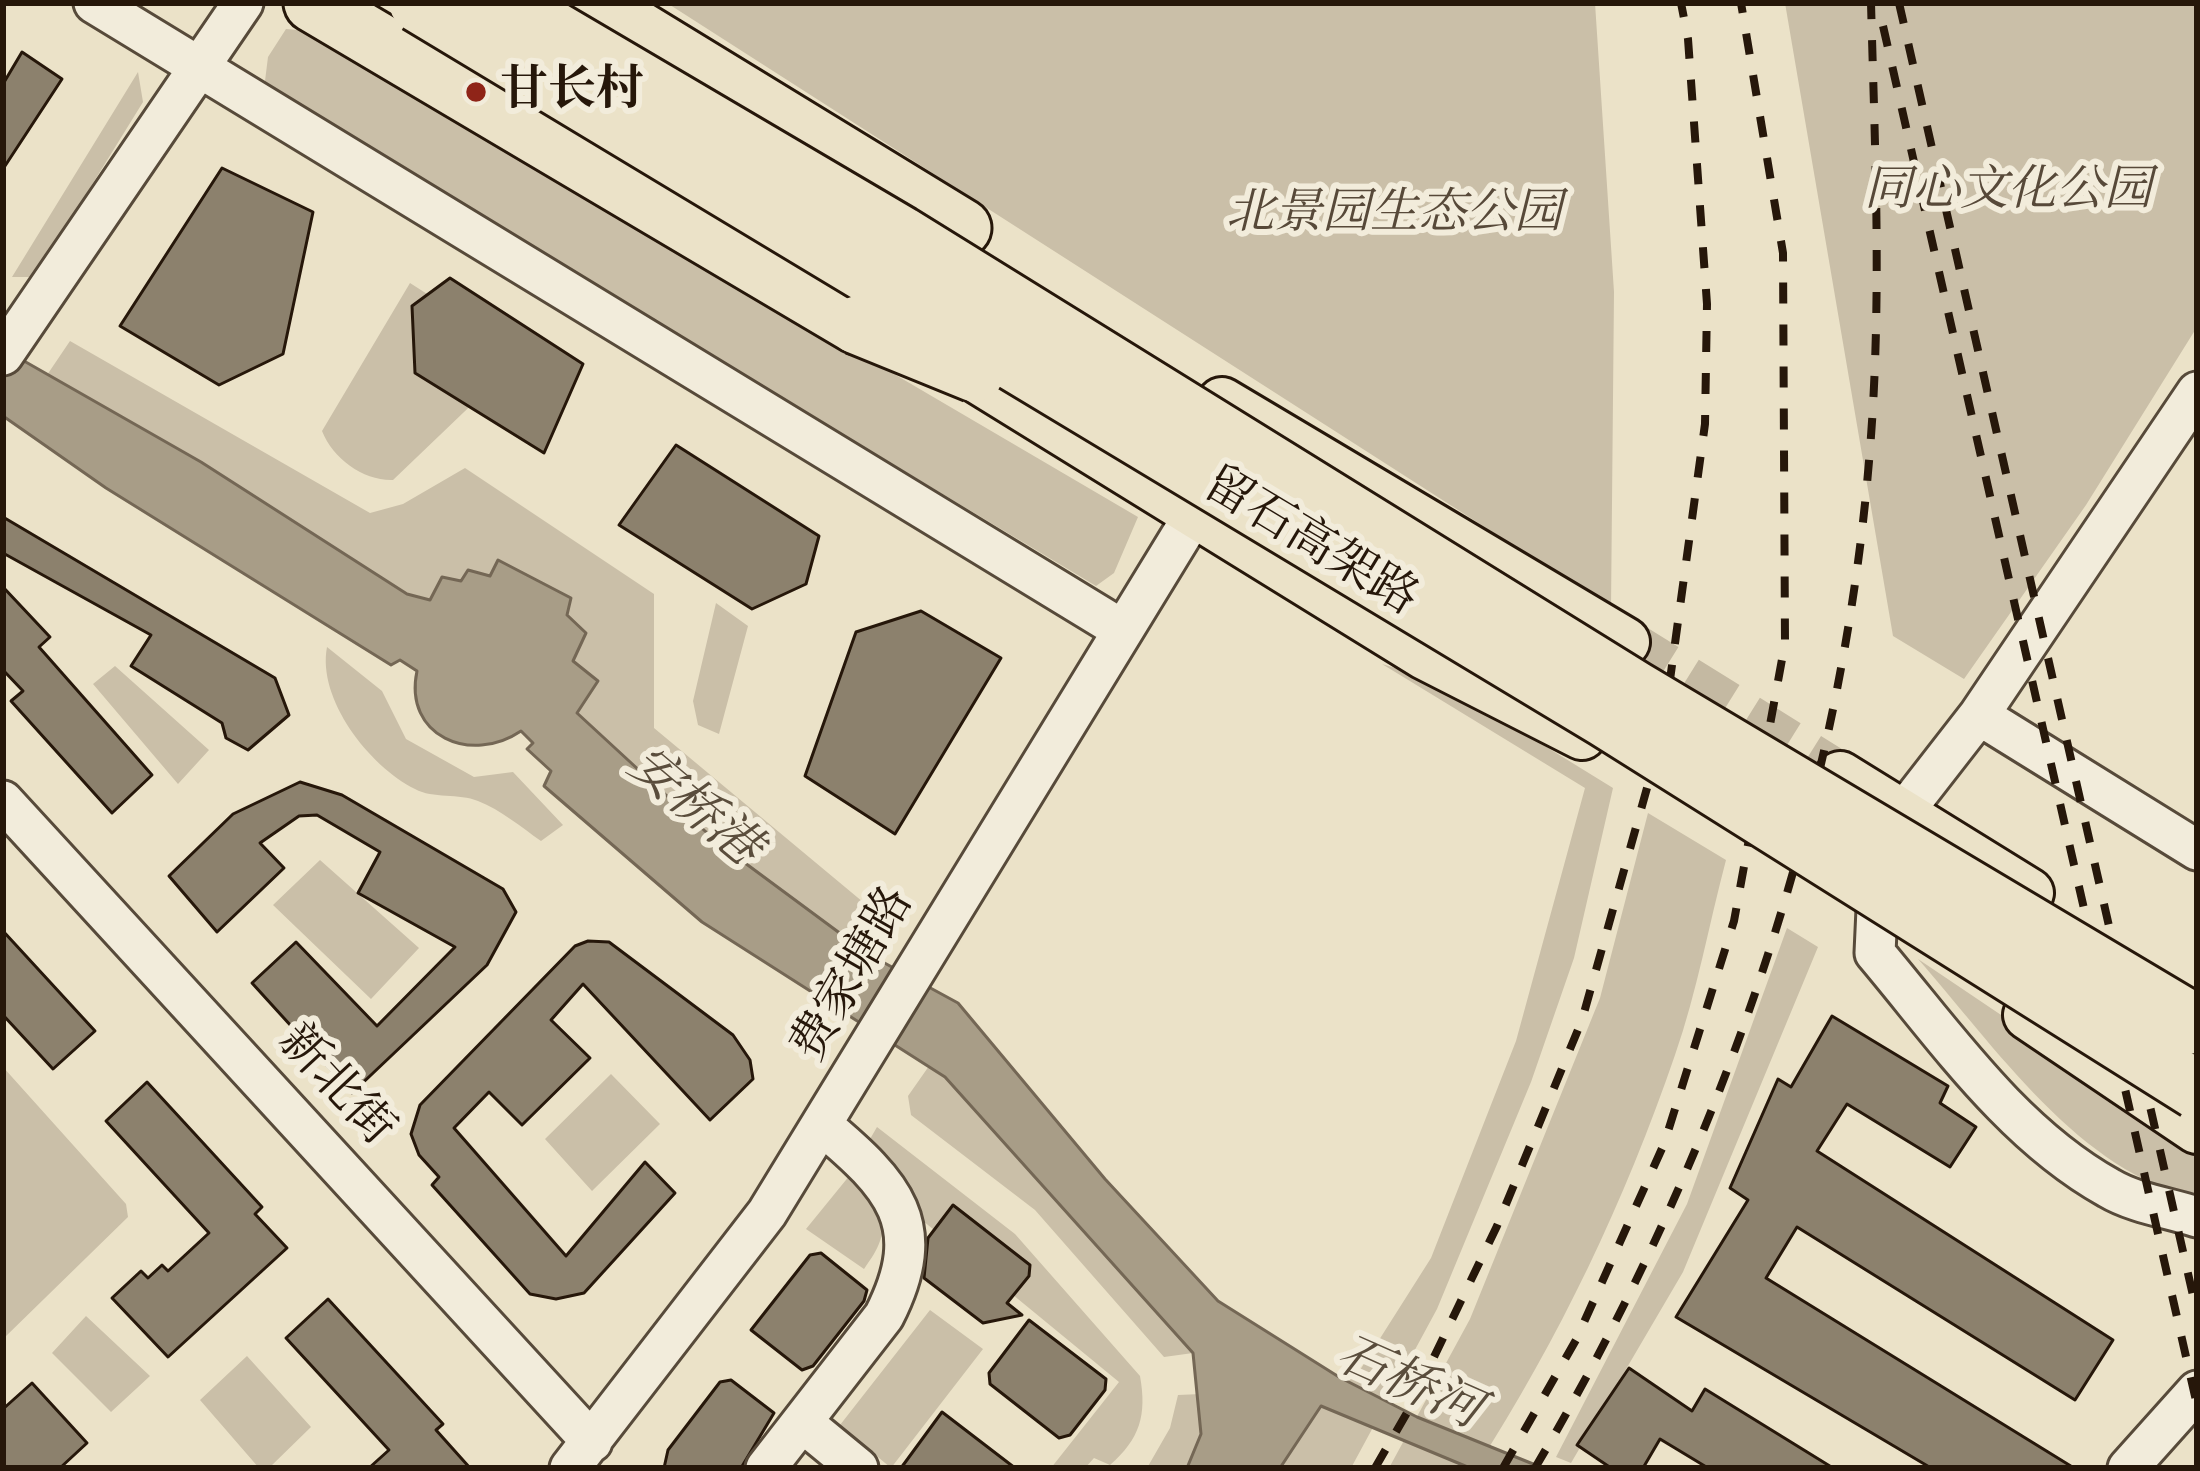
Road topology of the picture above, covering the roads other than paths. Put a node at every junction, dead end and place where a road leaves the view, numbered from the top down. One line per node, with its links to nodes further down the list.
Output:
1 (94, 3): 9 (street)
2 (243, 3): 9 (street)
3 (313, 3): 12 (highway, bridge)
4 (356, 3): 13 (main road)
5 (418, 3): 12 (highway, 留石高架路, bridge)
6 (507, 3): 12 (highway, 留石高架路, bridge)
7 (548, 3): 15 (main road)
8 (593, 3): 12 (highway, bridge)
9 (199, 68): 10 (street); 14 (street)
10 (6, 352)
11 (2197, 392): 16 (street)
12 (1141, 413): 24 (highway, 留石高架路, bridge); 25 (highway, 留石高架路, bridge)
13 (1195, 513): 14 (street, 费家塘路); 17 (main road)
14 (1121, 628): 26 (street, 费家塘路)
15 (1625, 642)
16 (1979, 715): 20 (street); 21 (street)
17 (1582, 735)
18 (1840, 776): 20 (main road)
19 (3, 801): 31 (street, 新北街)
20 (1902, 814): 22 (street); 23 (main road)
21 (2197, 850)
22 (1859, 899): 27 (main road); 28 (street)
23 (2197, 996)
24 (2197, 1025)
25 (2197, 1090)
26 (824, 1126): 30 (street); 31 (street, 费家塘路)
27 (2197, 1129)
28 (2197, 1217)
29 (2197, 1391): 34 (street)
30 (802, 1422): 32 (street); 33 (street)
31 (581, 1455)
32 (766, 1468)
33 (858, 1468)
34 (2128, 1468)

